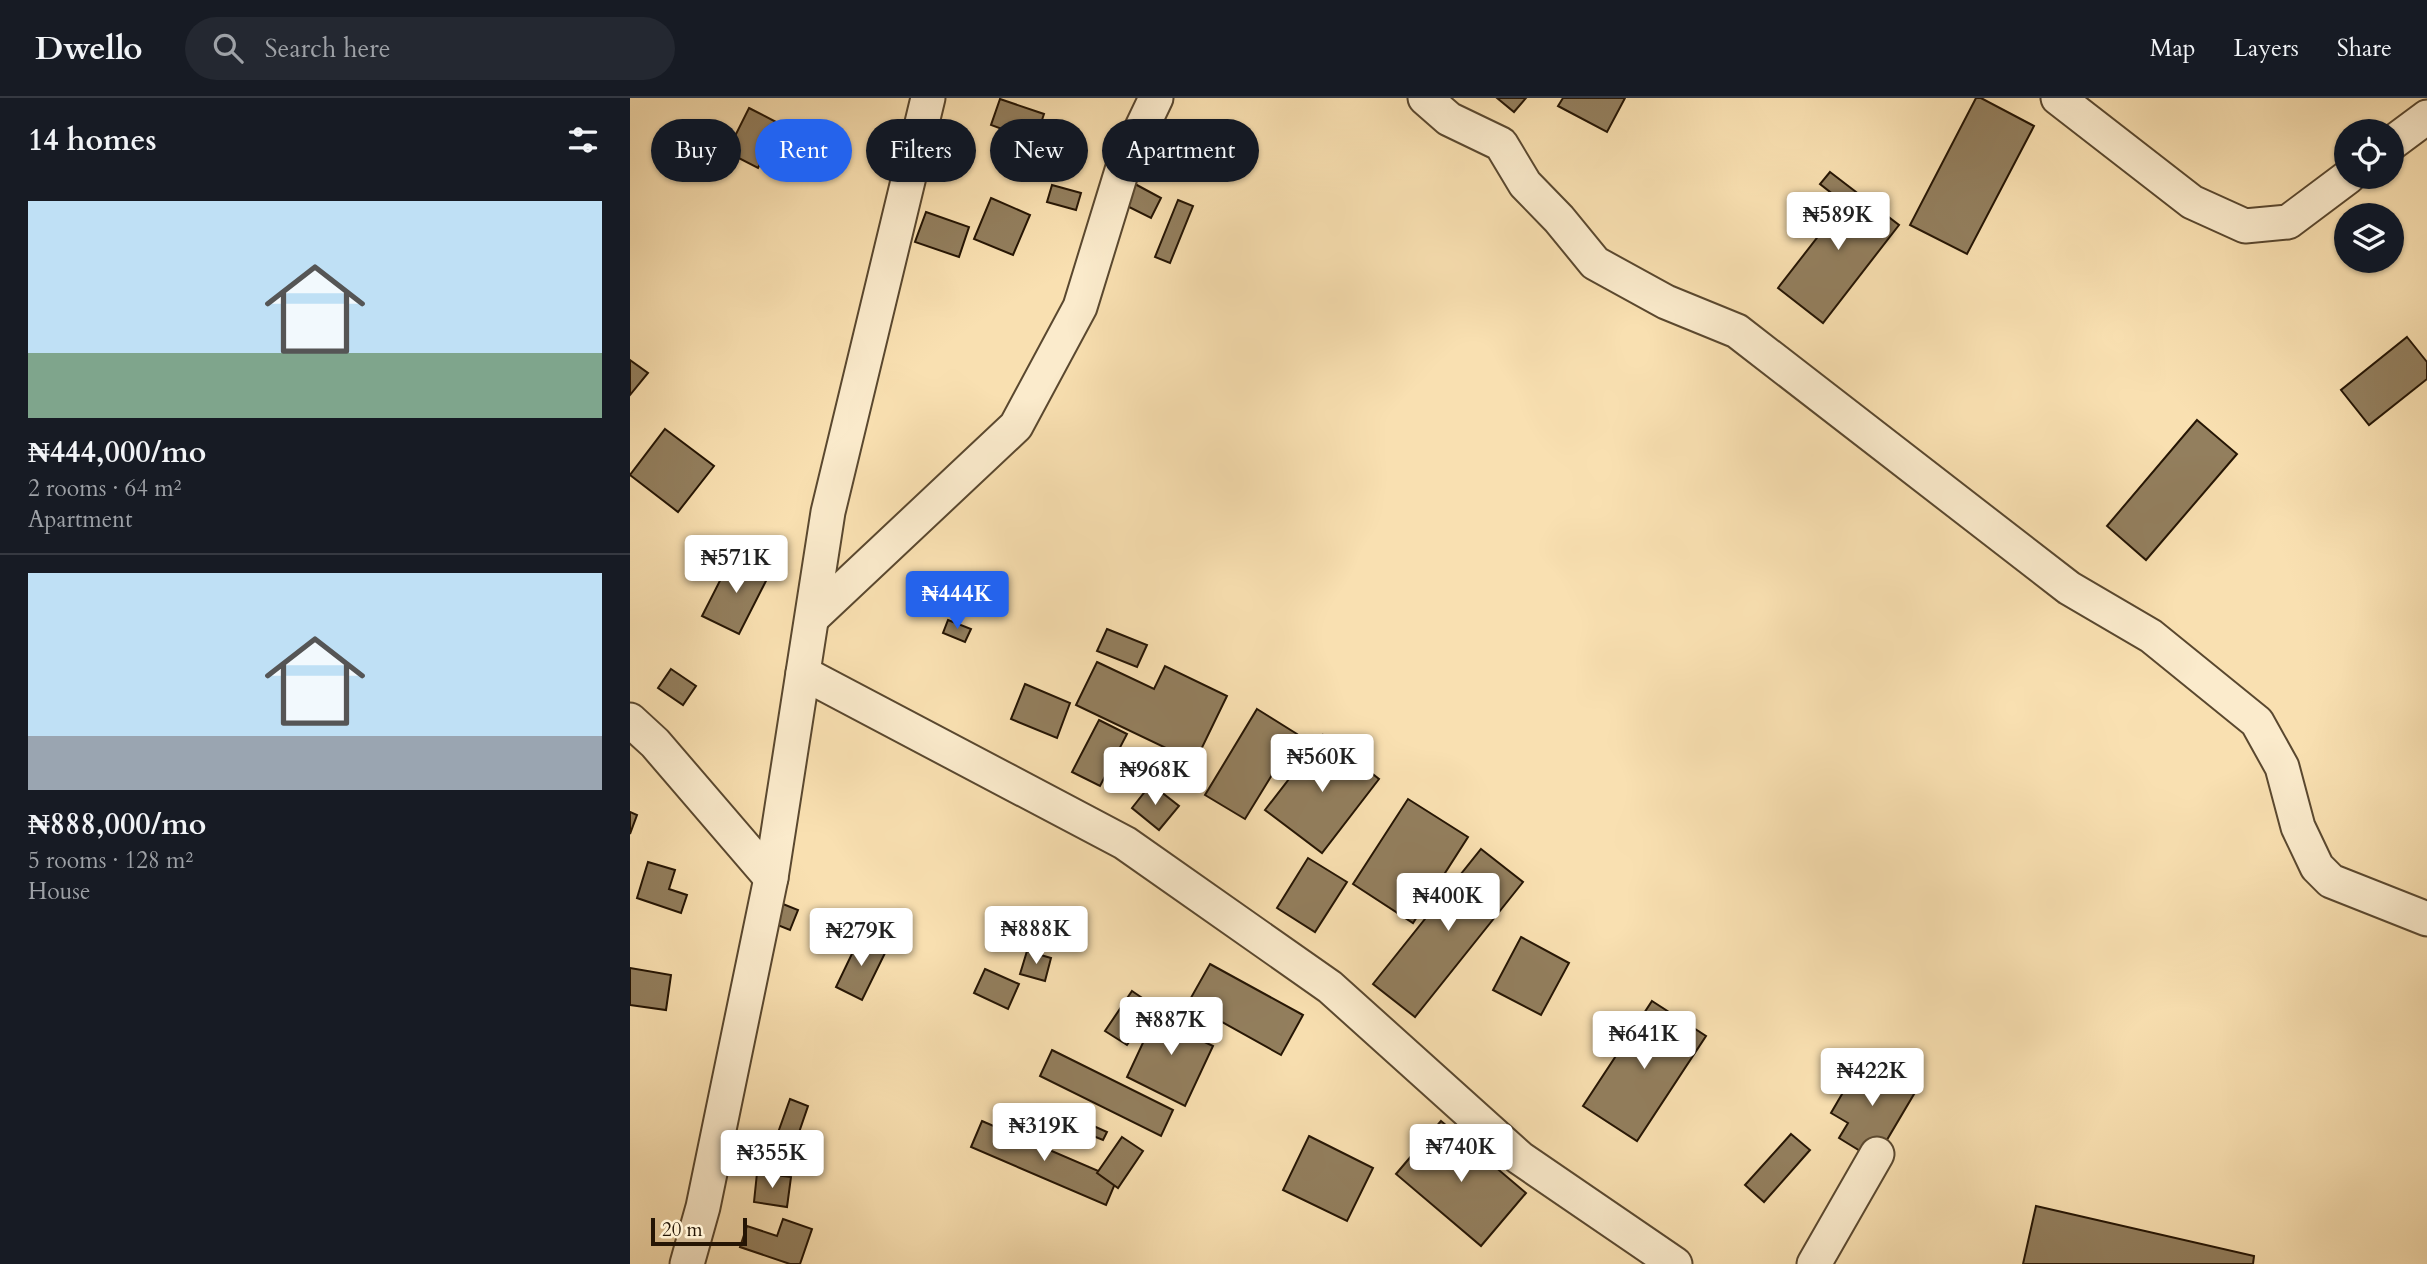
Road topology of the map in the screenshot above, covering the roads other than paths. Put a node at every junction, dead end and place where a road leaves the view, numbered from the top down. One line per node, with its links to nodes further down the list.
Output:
1 (928, 98): 8 (street)
2 (1156, 98): 8 (street)
3 (1425, 98): 12 (street)
4 (2058, 98): 7 (street)
5 (2427, 117): 6 (street)
6 (2404, 134)
7 (2334, 188)
8 (814, 615): 9 (street)
9 (803, 673): 11 (street); 15 (street)
10 (630, 720): 11 (street)
11 (771, 878): 14 (street)
12 (2427, 919)
13 (1877, 1154): 16 (street)
14 (687, 1264)
15 (1675, 1264)
16 (1814, 1264)

